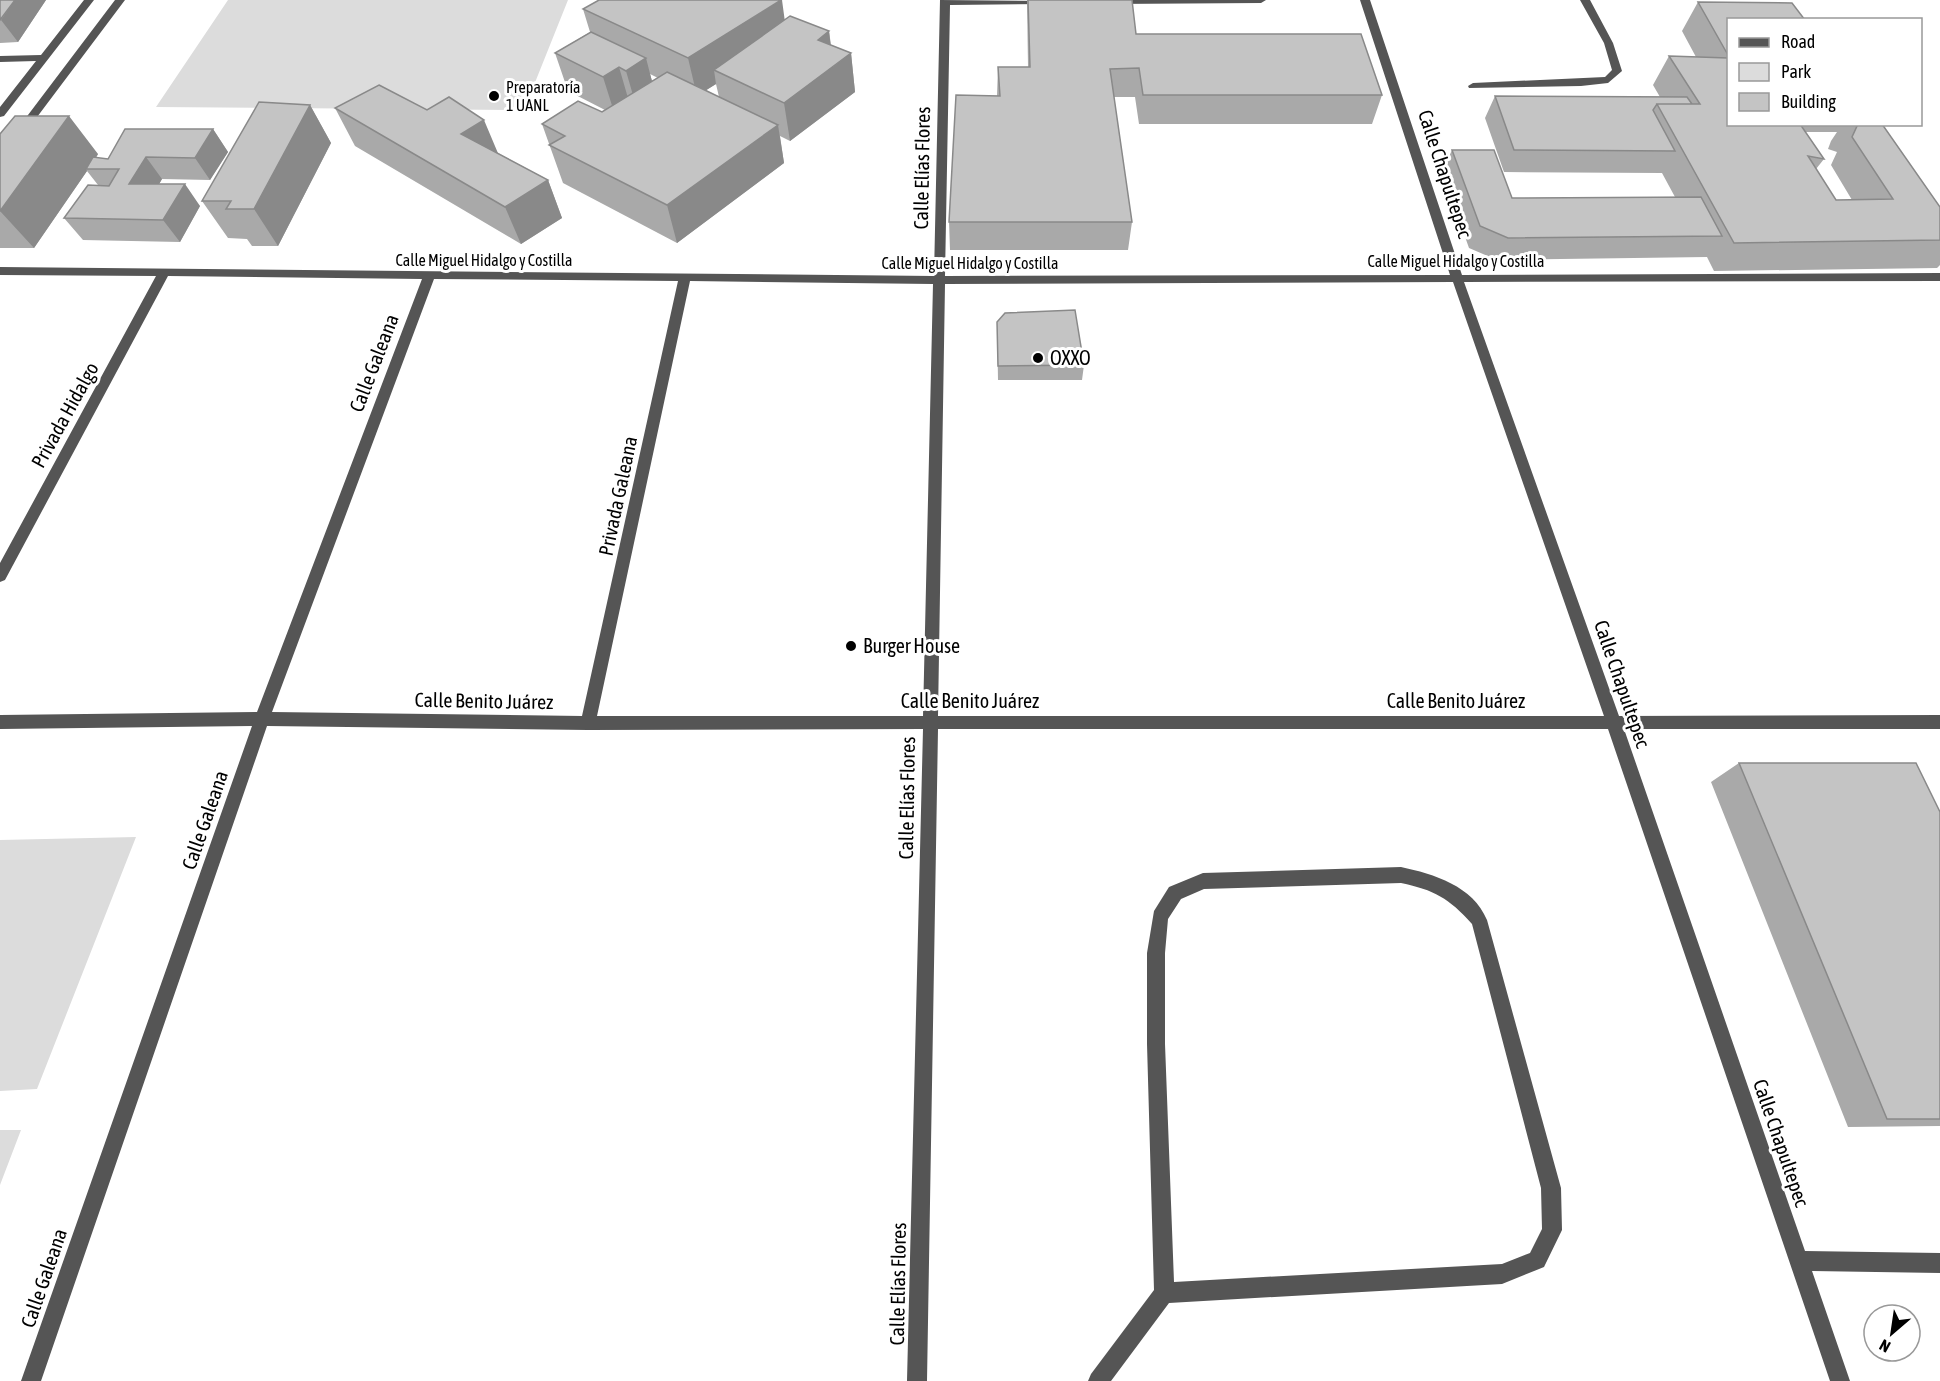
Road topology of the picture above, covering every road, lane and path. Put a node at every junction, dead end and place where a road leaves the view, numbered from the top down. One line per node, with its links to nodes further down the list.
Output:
1 (89, 0): 9 (street)
2 (120, 0): 13 (street)
3 (1261, 0): 8 (street)
4 (1365, 0): 19 (street, Calle Chapultepec)
5 (1585, 0): 11 (street)
6 (945, 1): 7 (street); 20 (street, Calle Elías Flores)
7 (1062, 1)
8 (1097, 1)
9 (43, 58): 10 (street); 12 (street)
10 (0, 59)
11 (1473, 86)
12 (0, 114)
13 (0, 159)
14 (0, 271): 15 (street, Calle Miguel Hidalgo y Costilla)
15 (164, 273): 16 (street, Calle Miguel Hidalgo y Costilla); 21 (street, Privada Hidalgo)
16 (429, 276): 18 (street, Calle Miguel Hidalgo y Costilla); 22 (street, Calle Galeana)
17 (1940, 277): 19 (street, Calle Miguel Hidalgo y Costilla)
18 (685, 278): 20 (street, Calle Miguel Hidalgo y Costilla); 26 (street, Privada Galeana)
19 (1458, 278): 20 (street, Calle Miguel Hidalgo y Costilla); 27 (street, Calle Chapultepec)
20 (941, 280): 24 (street, Calle Elías Flores)
21 (0, 576)
22 (262, 719): 23 (street, Calle Benito Juárez); 26 (street, Calle Benito Juárez); 31 (street, Calle Galeana)
23 (0, 722)
24 (930, 722): 26 (street, Calle Benito Juárez); 27 (street, Calle Benito Juárez); 32 (street, Calle Elías Flores)
25 (1940, 722): 27 (street, Calle Benito Juárez)
26 (588, 723)
27 (1614, 723): 28 (street, Calle Chapultepec)
28 (1799, 1261): 29 (street); 34 (street, Calle Chapultepec)
29 (1940, 1263)
30 (1164, 1293): 30 (street); 33 (street)
31 (31, 1381)
32 (917, 1381)
33 (1098, 1381)
34 (1840, 1381)

